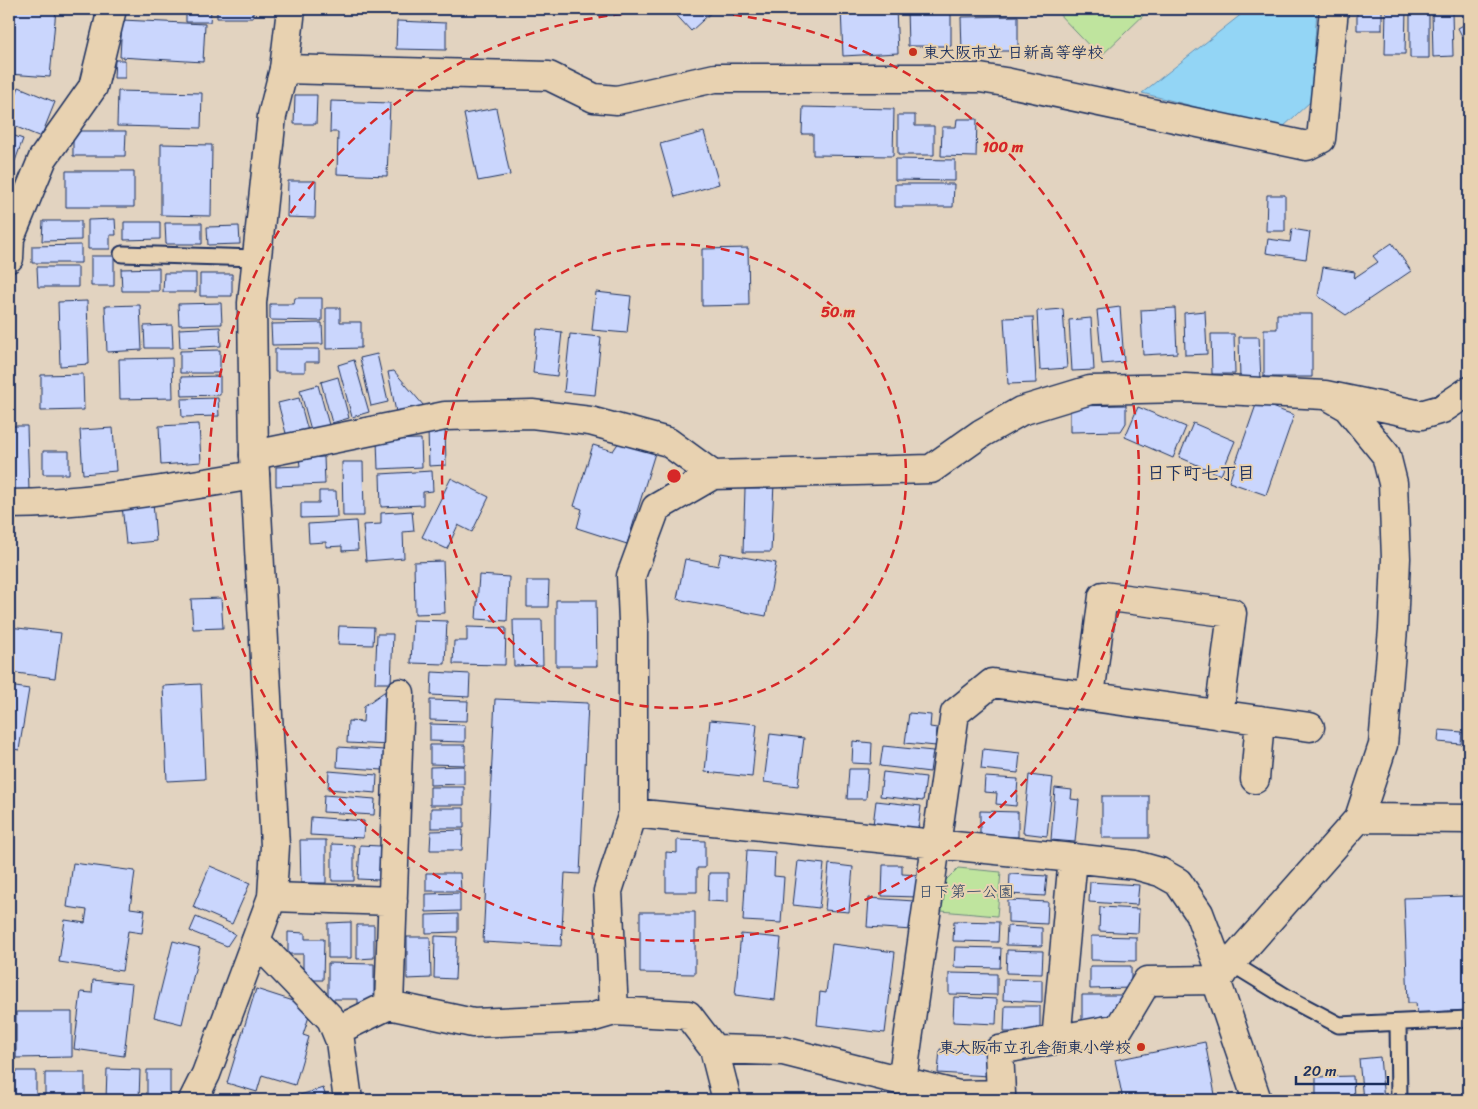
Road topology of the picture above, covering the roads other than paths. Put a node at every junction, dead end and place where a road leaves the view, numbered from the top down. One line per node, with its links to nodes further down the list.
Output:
1 (112, 9): 5 (street)
2 (291, 9): 4 (street)
3 (1334, 9): 4 (street)
4 (284, 69): 7 (street)
5 (9, 245)
6 (122, 254): 7 (lane)
7 (257, 258): 10 (street)
8 (1469, 391): 9 (street)
9 (1325, 395): 11 (street); 20 (street)
10 (254, 465): 11 (street); 12 (street); 24 (street)
11 (713, 475): 19 (street)
12 (9, 504)
13 (400, 694): 25 (street)
14 (1090, 696): 15 (street); 15 (street); 22 (street)
15 (1219, 714): 16 (street)
16 (1260, 720): 17 (street); 18 (street)
17 (1310, 727)
18 (1255, 779)
19 (633, 813): 22 (street); 29 (street)
20 (1359, 818): 21 (street); 27 (street)
21 (1469, 819)
22 (935, 843): 23 (street); 35 (street)
23 (1073, 858): 27 (street); 33 (street)
24 (272, 897): 25 (street); 26 (street)
25 (393, 901): 28 (street)
26 (256, 941): 32 (street); 36 (street)
27 (1223, 972): 31 (lane); 33 (street); 39 (street)
28 (389, 1005): 29 (street); 32 (street)
29 (614, 1011): 34 (street)
30 (1469, 1019): 31 (lane)
31 (1398, 1023): 40 (lane)
32 (336, 1031): 37 (street)
33 (1056, 1040): 35 (street)
34 (714, 1049): 35 (street); 38 (street)
35 (902, 1081)
36 (196, 1098)
37 (348, 1100)
38 (727, 1100)
39 (1257, 1100)
40 (1398, 1100)

